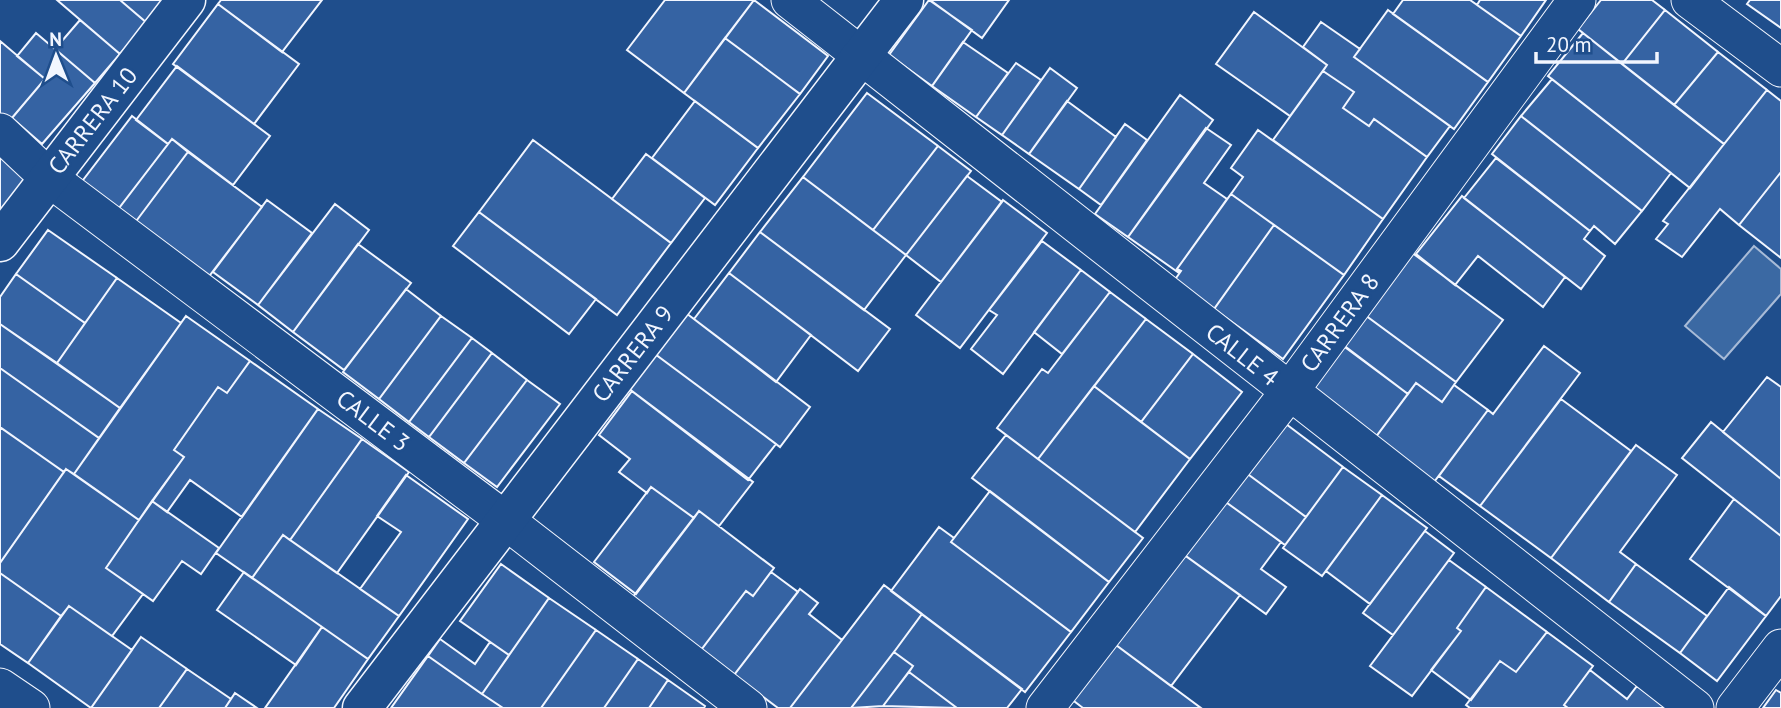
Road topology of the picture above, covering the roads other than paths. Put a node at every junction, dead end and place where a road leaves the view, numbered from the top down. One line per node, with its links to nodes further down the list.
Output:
1 (186, 0): 9 (main road, CARRERA 10)
2 (790, 0): 6 (street, CALLE 4)
3 (904, 0): 6 (main road, CARRERA 9)
4 (1577, 0): 11 (street, CARRERA 8)
5 (1690, 0): 7 (street)
6 (863, 54): 11 (street, CALLE 4); 12 (main road, CARRERA 9)
7 (1781, 68)
8 (0, 132): 9 (street, CALLE 3)
9 (49, 178): 10 (main road, CARRERA 10); 12 (street, CALLE 3)
10 (0, 242)
11 (1289, 392): 18 (street, CARRERA 8); 19 (street, CALLE 4)
12 (505, 520): 16 (main road, CARRERA 9); 17 (street, CALLE 3)
13 (1781, 648): 20 (street)
14 (0, 687): 15 (street)
15 (31, 708)
16 (362, 708)
17 (748, 708)
18 (1045, 708)
19 (1695, 708)
20 (1735, 708)

